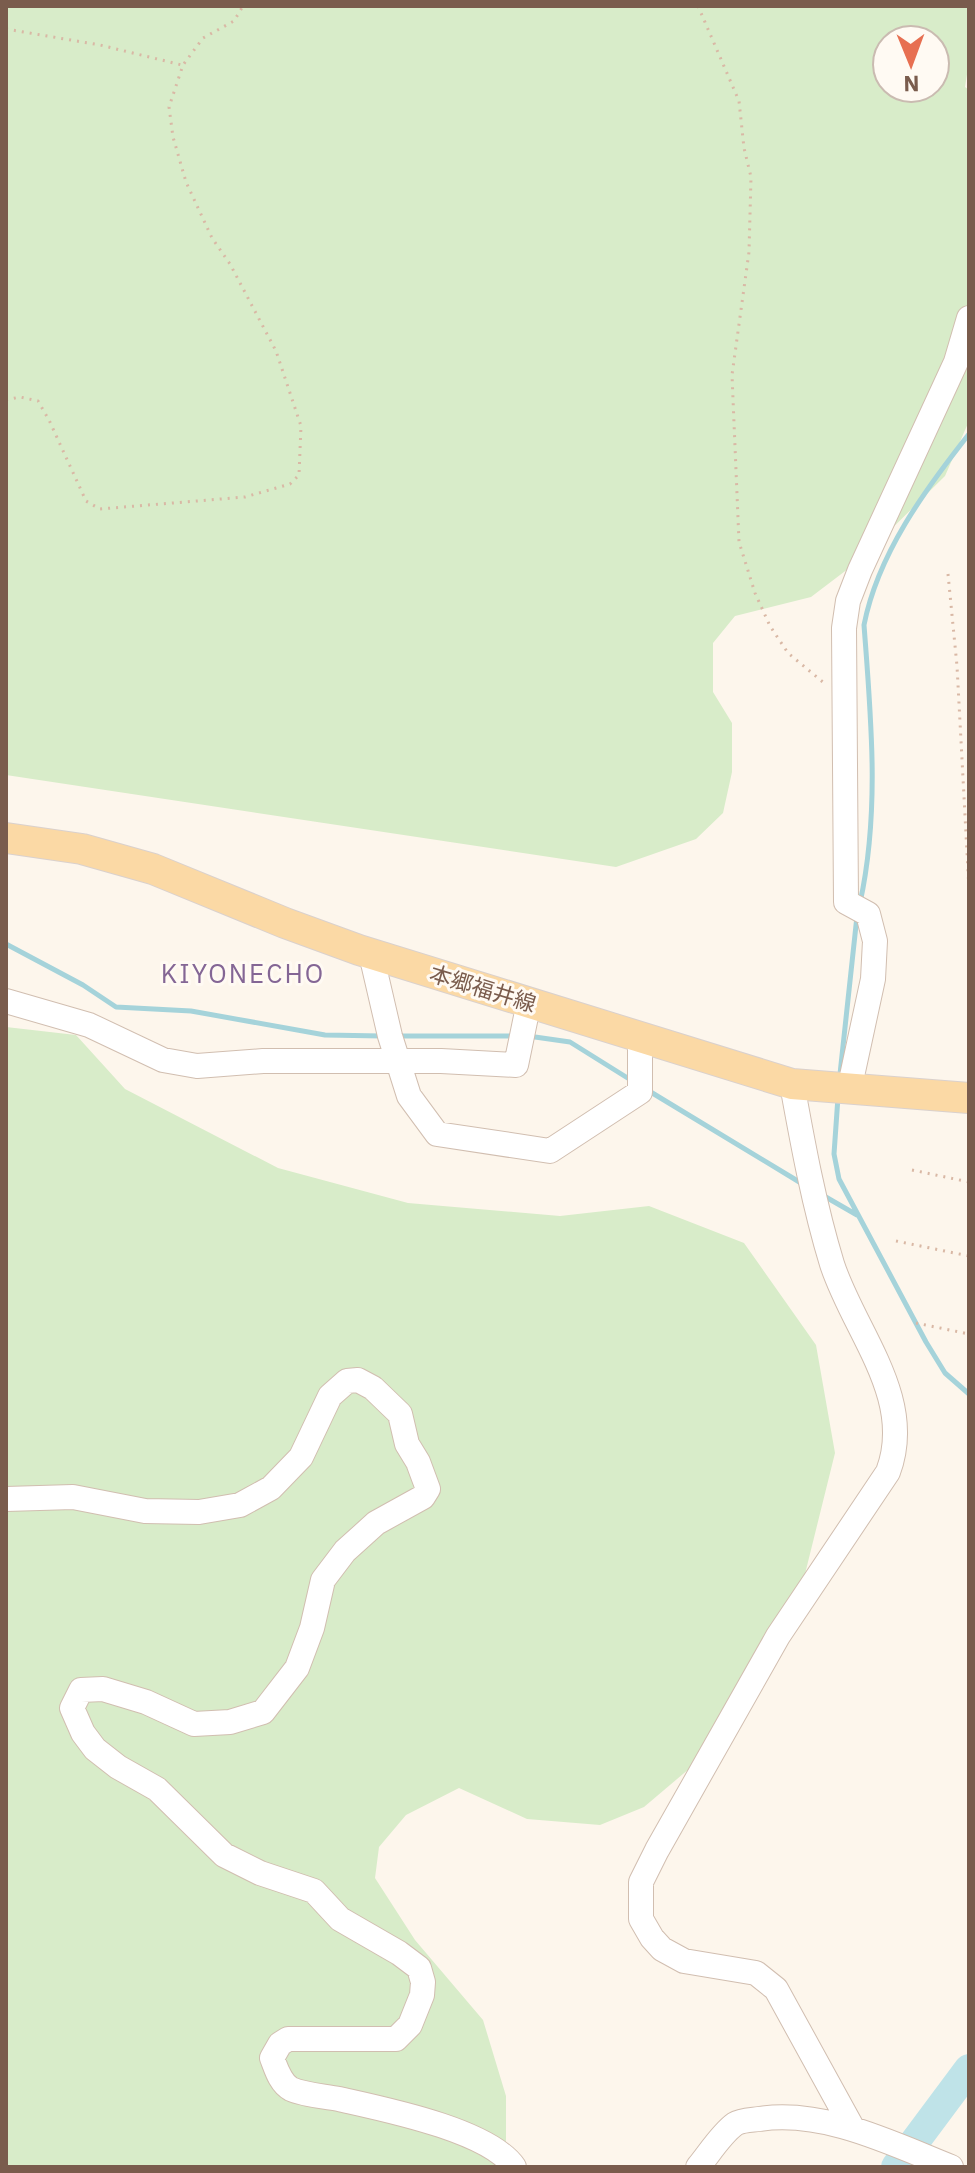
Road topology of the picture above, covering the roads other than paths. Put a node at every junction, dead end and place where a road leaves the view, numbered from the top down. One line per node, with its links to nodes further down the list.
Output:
1 (969, 318): 9 (street)
2 (6, 838): 3 (main road, 本郷福井線)
3 (371, 954): 5 (main road, 本郷福井線); 7 (street)
4 (6, 1001): 7 (street)
5 (529, 1002): 6 (main road, 本郷福井線); 7 (street)
6 (640, 1036): 7 (street); 8 (main road, 本郷福井線)
7 (399, 1062)
8 (792, 1084): 9 (main road, 本郷福井線); 12 (street)
9 (849, 1090): 10 (main road, 本郷福井線)
10 (969, 1098)
11 (6, 1499): 14 (street)
12 (853, 2129): 13 (street); 15 (street)
13 (942, 2164)
14 (514, 2167)
15 (698, 2167)

